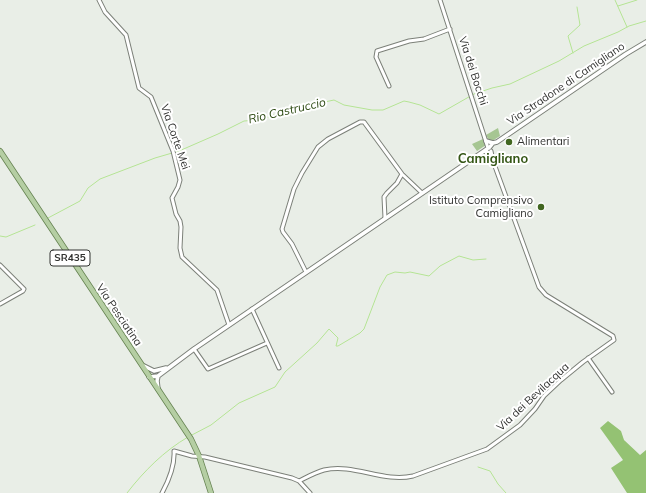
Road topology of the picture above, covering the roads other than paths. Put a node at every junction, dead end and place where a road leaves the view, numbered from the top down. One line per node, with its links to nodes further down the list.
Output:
1 (98, 0): 17 (street, Via Corte Mei)
2 (440, 0): 3 (street, Via dei Bocchi)
3 (450, 29): 5 (street); 6 (street, Via dei Bocchi)
4 (646, 42): 7 (street, Via Stradone di Camigliano)
5 (389, 86)
6 (486, 141): 7 (street); 8 (street, Via dei Bocchi)
7 (495, 143): 8 (street, Via Stradone di Camigliano)
8 (488, 150): 11 (street, Via Stradone di Camigliano); 18 (street, Via dei Bocchi)
9 (0, 151): 22 (main road, Via Pesciatina / SR435)
10 (402, 174): 11 (street); 12 (street); 14 (street)
11 (422, 193): 12 (street)
12 (385, 218): 14 (street)
13 (0, 265): 15 (street)
14 (306, 272): 16 (street)
15 (0, 304)
16 (252, 309): 17 (street); 19 (street)
17 (229, 325): 20 (street)
18 (614, 340): 21 (street, Via dei Bevilacqua)
19 (267, 343): 20 (street); 24 (street)
20 (194, 349): 23 (street)
21 (588, 358): 29 (street); 31 (street, Via dei Bevilacqua)
22 (141, 365): 25 (street); 27 (main road, Via Pesciatina / SR435)
23 (167, 368): 25 (street); 26 (street)
24 (279, 368)
25 (154, 370): 27 (street)
26 (158, 376): 27 (street); 28 (street)
27 (149, 378): 28 (main road, Via Pesciatina / SR435)
28 (159, 391): 30 (main road, Via Pesciatina / SR435)
29 (612, 392)
30 (199, 456): 31 (street); 32 (street); 33 (main road, Via Pesciatina / SR435)
31 (299, 481): 34 (street)
32 (162, 493)
33 (211, 493)
34 (310, 493)

